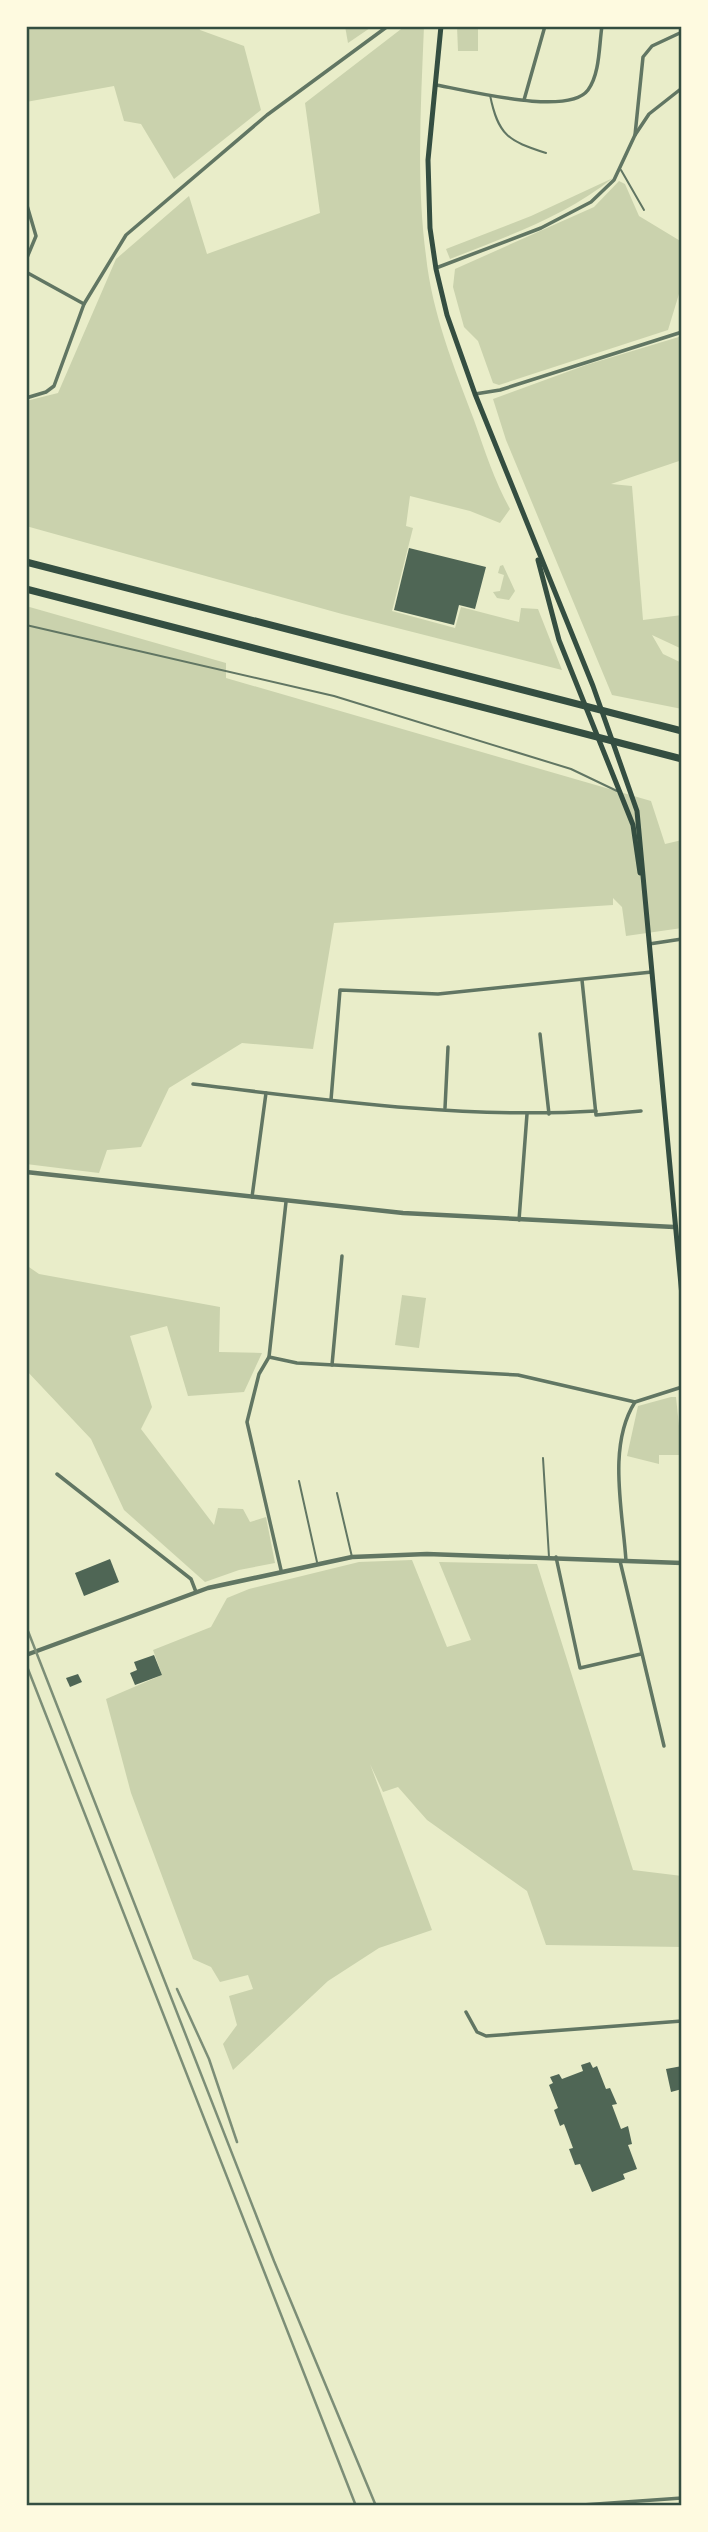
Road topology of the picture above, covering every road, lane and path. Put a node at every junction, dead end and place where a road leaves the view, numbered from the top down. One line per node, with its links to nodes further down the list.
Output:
1 (388, 26): 18 (street)
2 (440, 26): 6 (main road)
3 (545, 26): 9 (street)
4 (602, 26): 9 (street)
5 (682, 32): 10 (street)
6 (434, 85): 8 (street); 16 (main road)
7 (682, 88): 10 (street)
8 (490, 94): 9 (street); 11 (lane)
9 (524, 100)
10 (635, 135): 12 (street)
11 (546, 153)
12 (621, 170): 14 (lane); 16 (street)
13 (26, 202): 15 (street)
14 (644, 210)
15 (26, 260)
16 (436, 268): 20 (main road)
17 (26, 272): 18 (street)
18 (84, 304): 21 (street)
19 (682, 332): 20 (street)
20 (475, 394): 22 (main road)
21 (26, 398)
22 (532, 537): 28 (main road); 29 (main road)
23 (26, 562): 26 (highway)
24 (26, 589): 27 (highway)
25 (26, 625): 28 (lane)
26 (682, 731)
27 (682, 759)
28 (620, 793): 29 (main road)
29 (640, 856): 31 (main road)
30 (682, 939): 31 (street)
31 (649, 944): 32 (main road)
32 (652, 972): 33 (street); 48 (main road)
33 (582, 980): 38 (street); 41 (street)
34 (540, 1034): 43 (street)
35 (447, 1047): 39 (street)
36 (193, 1084): 37 (street)
37 (266, 1093): 38 (street); 45 (street)
38 (331, 1100): 39 (street)
39 (445, 1108): 42 (street)
40 (640, 1111): 41 (street)
41 (596, 1113): 43 (street)
42 (527, 1114): 43 (street); 47 (street)
43 (549, 1114)
44 (26, 1172): 45 (street)
45 (252, 1197): 46 (street)
46 (286, 1202): 47 (street); 52 (street)
47 (519, 1220): 48 (street)
48 (674, 1227): 49 (street); 51 (main road)
49 (682, 1228)
50 (342, 1256): 53 (street)
51 (682, 1296)
52 (269, 1357): 53 (street); 65 (street)
53 (332, 1365): 55 (street)
54 (682, 1387): 55 (street)
55 (635, 1402): 62 (street)
56 (543, 1458): 61 (lane)
57 (57, 1474): 66 (street)
58 (299, 1481): 63 (lane)
59 (337, 1493): 60 (lane)
60 (352, 1557): 61 (street); 63 (street)
61 (552, 1557): 62 (street); 67 (street)
62 (623, 1561): 64 (street); 67 (street)
63 (317, 1563): 65 (street)
64 (682, 1563)
65 (281, 1570): 66 (street)
66 (196, 1592): 68 (street)
67 (641, 1654): 69 (street)
68 (26, 1655)
69 (664, 1746)
70 (466, 2012): 71 (street)
71 (682, 2021)
72 (682, 2498): 73 (street)
73 (568, 2506)

